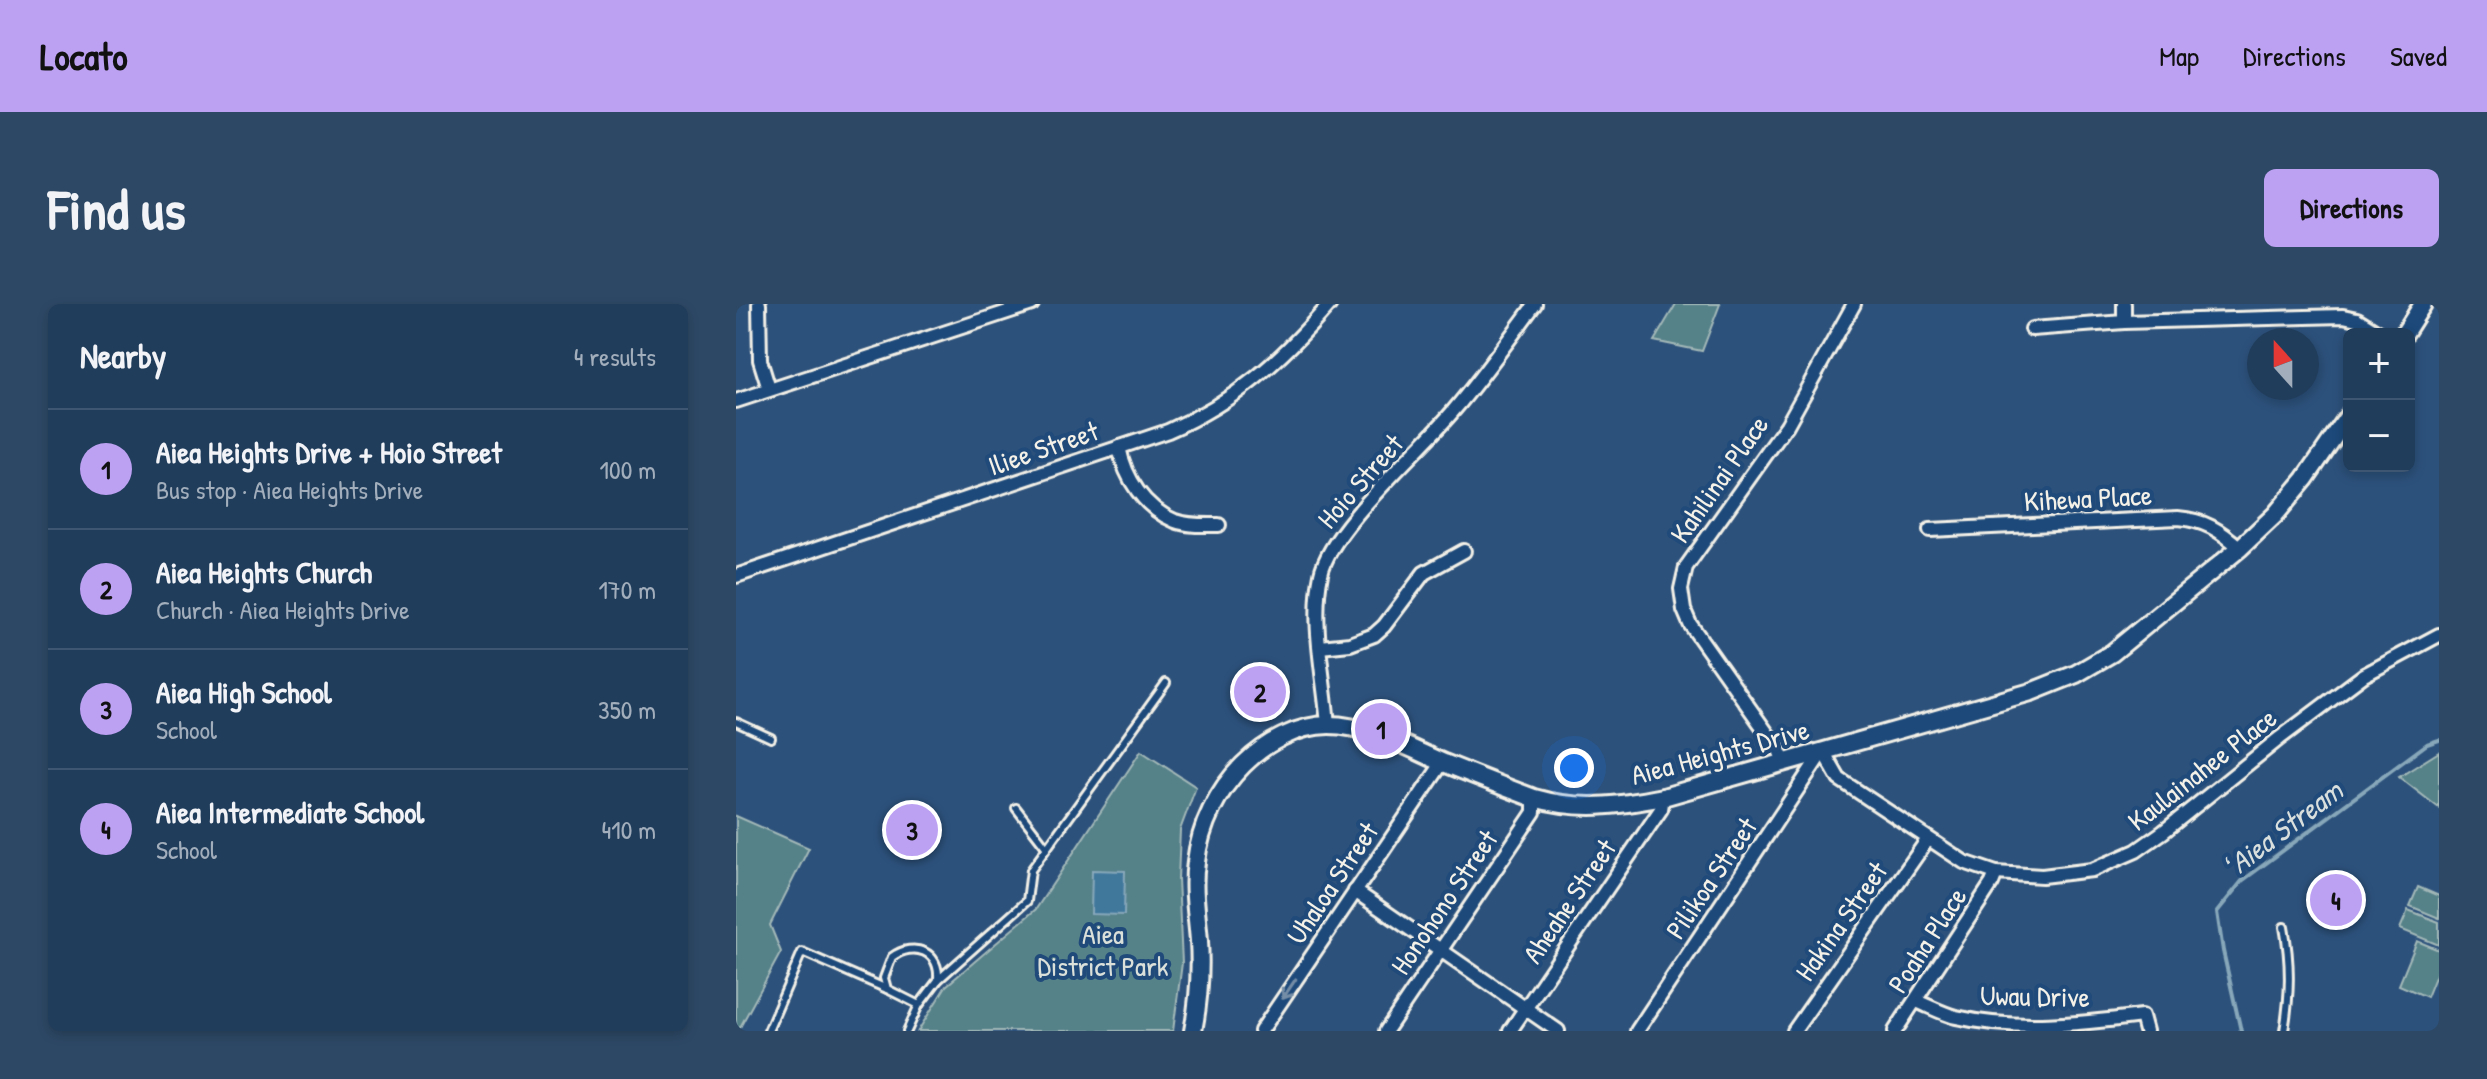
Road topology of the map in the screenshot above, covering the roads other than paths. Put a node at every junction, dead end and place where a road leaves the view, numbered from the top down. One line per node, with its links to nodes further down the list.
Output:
1 (759, 304): 12 (street)
2 (1032, 304): 12 (street)
3 (1330, 304): 15 (street, Iliee Street)
4 (1535, 304): 22 (street, Hoio Street)
5 (1854, 304): 29 (street, Kahilinai Place)
6 (2124, 304): 8 (street)
7 (2423, 304): 10 (street)
8 (2124, 322): 9 (street); 11 (street)
9 (2371, 328)
10 (2408, 328)
11 (2032, 329)
12 (769, 389): 13 (street)
13 (736, 401)
14 (2343, 424): 18 (street, Aiea Heights Drive)
15 (1119, 447): 16 (street); 20 (street, Iliee Street)
16 (1219, 525)
17 (1930, 530): 18 (street, Kihewa Place)
18 (2240, 548): 27 (street, Aiea Heights Drive)
19 (1464, 551): 22 (street)
20 (736, 576)
21 (2439, 635): 35 (street, Kaulainahee Place)
22 (1320, 647): 25 (street, Hoio Street)
23 (1166, 683): 34 (lane)
24 (736, 722): 26 (lane)
25 (1328, 725): 28 (street, Aiea Heights Drive); 46 (street, Aiea Heights Drive)
26 (771, 738)
27 (1823, 751): 29 (street, Aiea Heights Drive); 33 (street, Kaulainahee Place); 51 (street, Pilikoa Street)
28 (1443, 762): 31 (street, Aiea Heights Drive); 36 (street, Uhaloa Street)
29 (1784, 762): 30 (street, Aiea Heights Drive)
30 (1663, 797): 31 (street, Aiea Heights Drive); 43 (street, Aheahe Street)
31 (1534, 798): 38 (street, Honohono Street)
32 (1016, 808): 34 (lane)
33 (1928, 839): 35 (street, Kaulainahee Place); 52 (street, Hakina Street)
34 (1046, 847): 39 (lane)
35 (1996, 873): 41 (street, Poaha Place)
36 (1355, 891): 38 (street); 47 (street, Uhaloa Street, one-way to 47)
37 (2284, 927): 55 (lane)
38 (1441, 949): 43 (street); 48 (street, Honohono Street)
39 (938, 980): 40 (lane); 42 (lane)
40 (887, 989): 42 (lane); 44 (lane)
41 (1916, 1001): 53 (street, Poaha Place); 54 (street, Uwau Drive)
42 (919, 1005): 45 (lane)
43 (1526, 1008): 49 (street, Aheahe Street); 50 (street)
44 (768, 1031)
45 (907, 1031)
46 (1193, 1031)
47 (1261, 1031)
48 (1386, 1031)
49 (1510, 1031)
50 (1558, 1031)
51 (1637, 1031)
52 (1794, 1031)
53 (1895, 1031)
54 (2146, 1031)
55 (2284, 1031)

